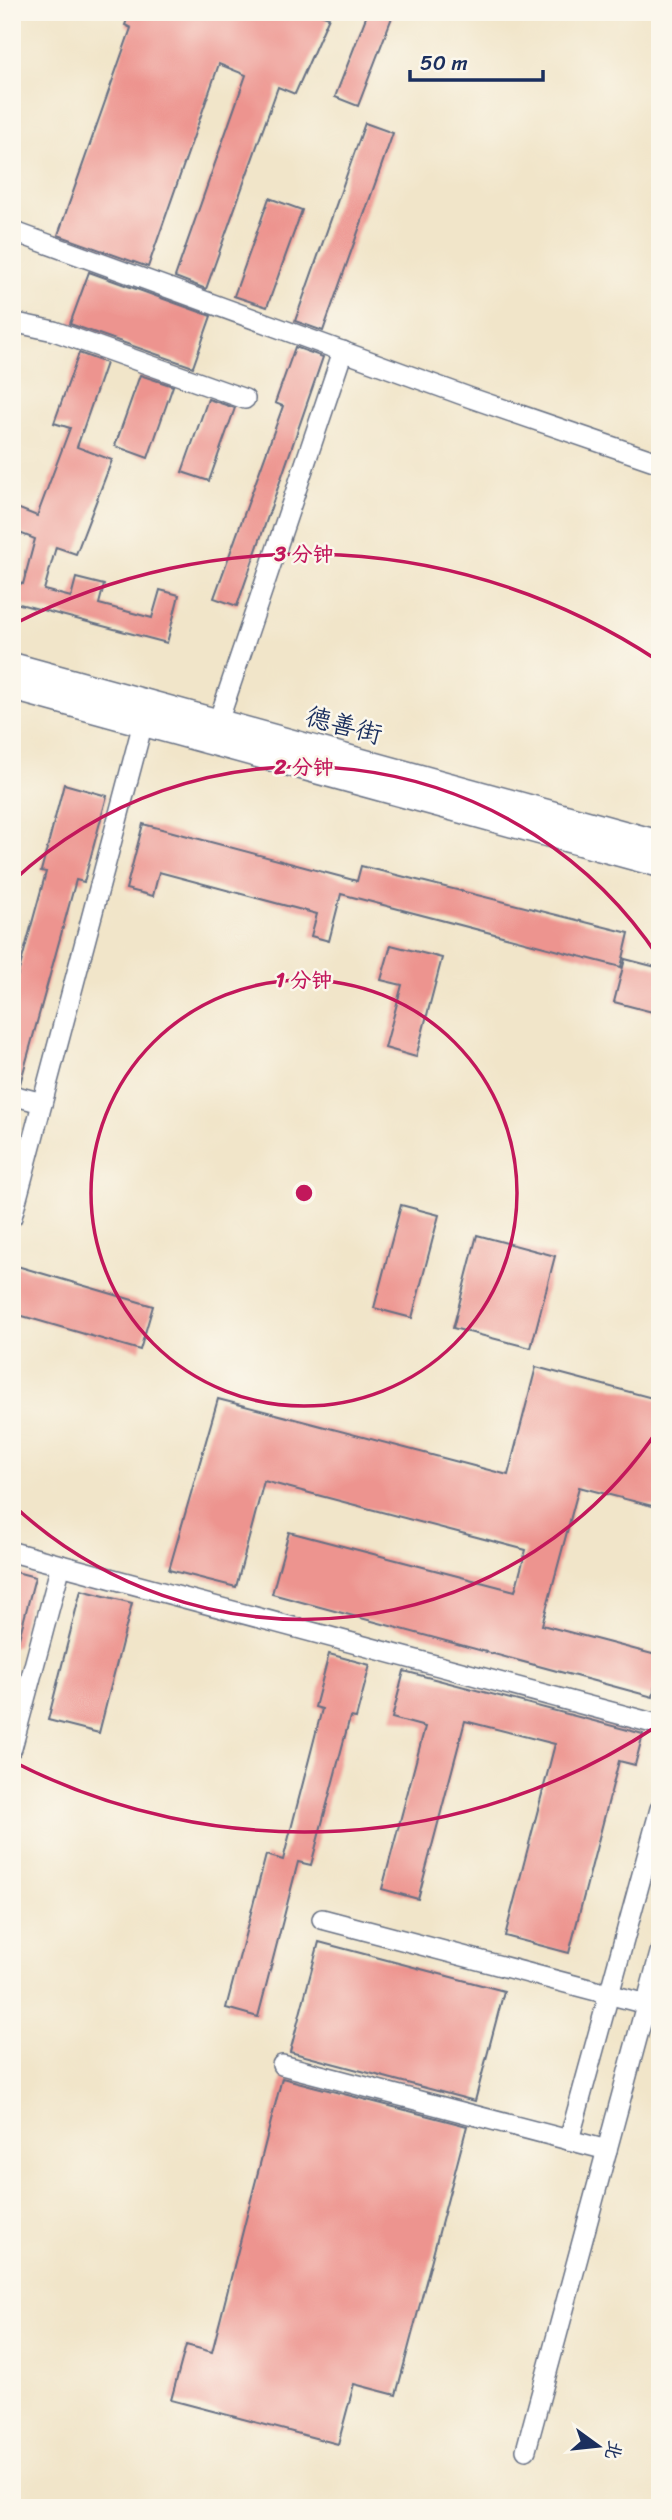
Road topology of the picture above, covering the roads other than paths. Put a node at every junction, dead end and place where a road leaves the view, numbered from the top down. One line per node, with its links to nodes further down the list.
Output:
1 (12, 231): 3 (street)
2 (12, 322): 4 (street)
3 (343, 351): 5 (street); 8 (street)
4 (245, 399)
5 (660, 463)
6 (12, 665): 8 (main road, 德善街)
7 (12, 688): 9 (main road, 德善街)
8 (218, 722): 10 (main road, 德善街)
9 (143, 723): 11 (main road, 德善街); 13 (street)
10 (660, 842)
11 (660, 865)
12 (12, 1095): 13 (street)
13 (42, 1103): 14 (street)
14 (12, 1217)
15 (12, 1552): 16 (street)
16 (61, 1565): 17 (street); 18 (street)
17 (660, 1725)
18 (12, 1748)
19 (660, 1809): 22 (street)
20 (322, 1919): 22 (street)
21 (660, 1953): 23 (street)
22 (609, 1994): 23 (street); 25 (street)
23 (646, 2004): 26 (street)
24 (282, 2065): 25 (street)
25 (569, 2140): 26 (street)
26 (607, 2150): 27 (street)
27 (526, 2450)

